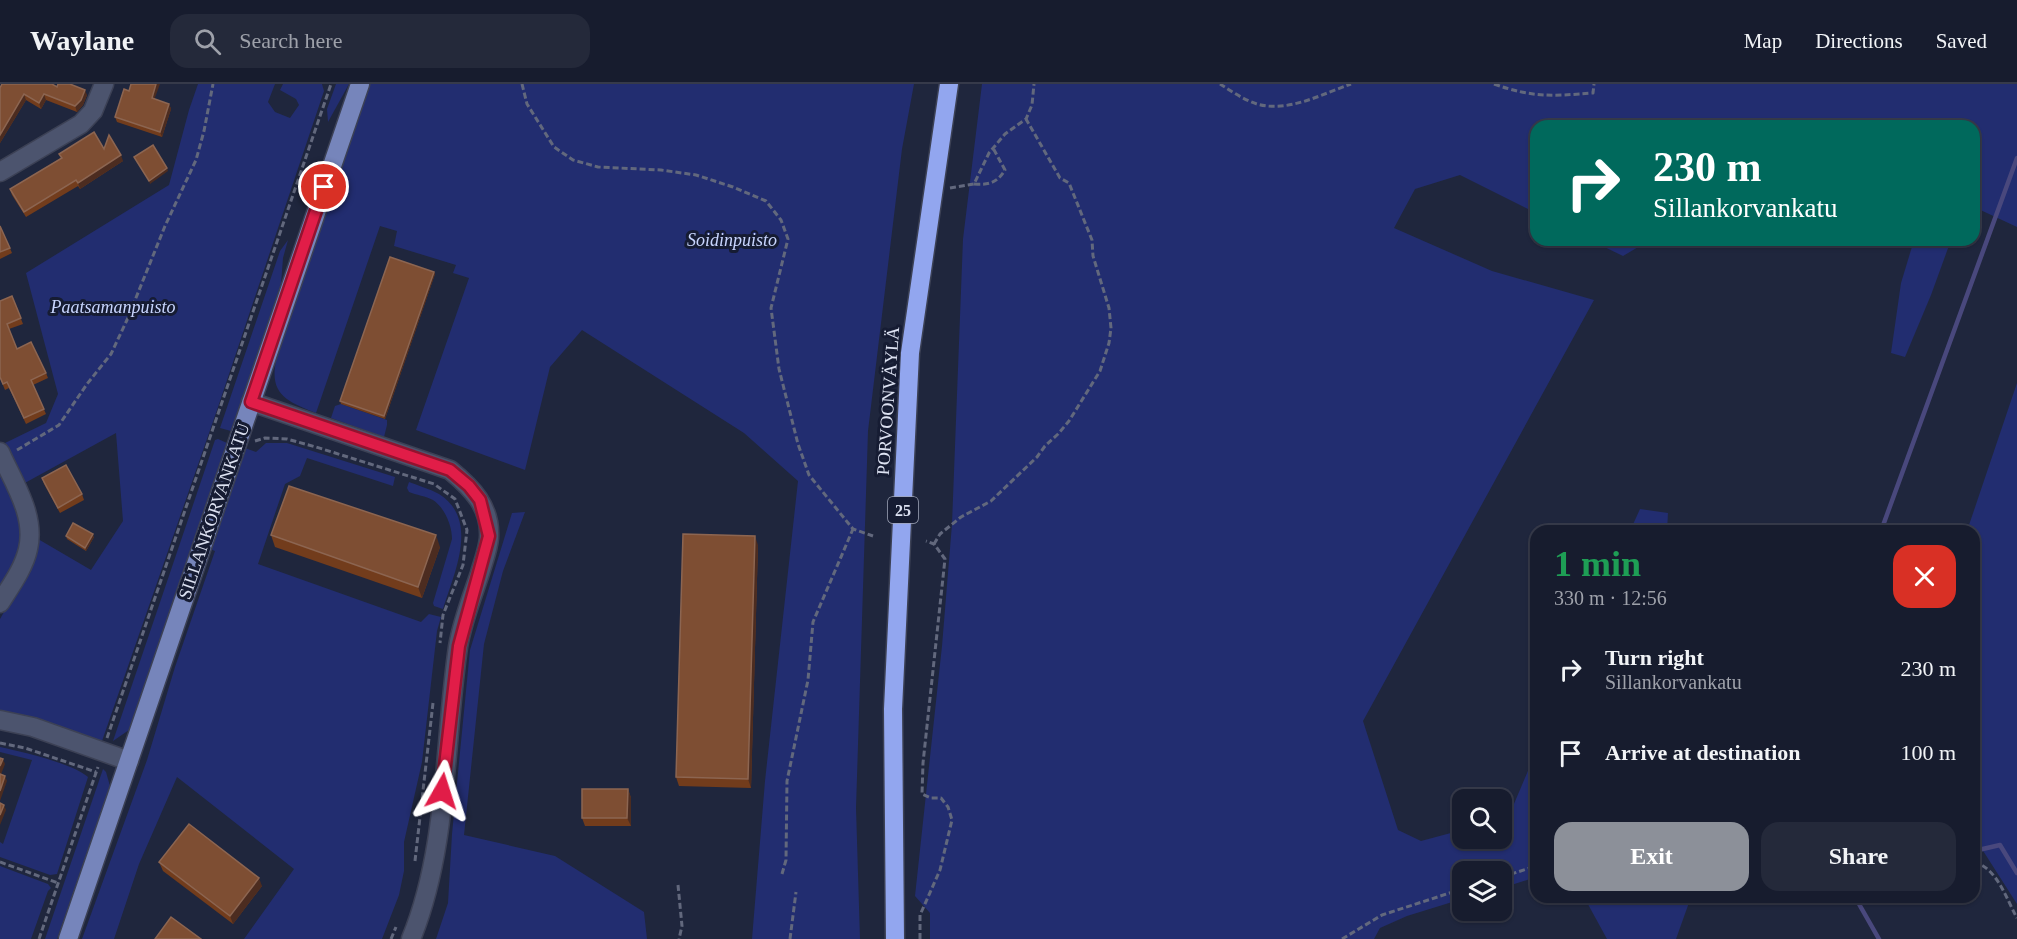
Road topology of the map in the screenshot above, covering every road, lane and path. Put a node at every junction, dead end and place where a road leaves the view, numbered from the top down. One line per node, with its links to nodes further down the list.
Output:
1 (104, 84): 14 (street)
2 (213, 84): 19 (path)
3 (331, 84): 29 (path)
4 (360, 84): 17 (main road, SILLANKORVANKATU)
5 (522, 84): 20 (path)
6 (949, 84): 16 (highway, PORVOONVÄYLÄ / 25)
7 (1034, 84): 12 (path)
8 (1220, 84): 9 (path)
9 (1351, 84)
10 (1494, 84): 11 (path)
11 (1594, 84)
12 (1026, 119): 13 (path); 23 (path)
13 (993, 148): 15 (path); 15 (path)
14 (0, 172)
15 (974, 184): 16 (path)
16 (934, 190): 50 (highway, PORVOONVÄYLÄ / 25)
17 (251, 402): 18 (main road, SILLANKORVANKATU); 47 (street)
18 (238, 439): 25 (path); 30 (main road, SILLANKORVANKATU)
19 (2, 455): 24 (street)
20 (853, 529): 21 (path); 36 (path)
21 (873, 536)
22 (926, 541): 23 (path)
23 (934, 544): 51 (path)
24 (0, 603)
25 (439, 650)
26 (434, 696): 34 (path)
27 (0, 720): 29 (street)
28 (0, 743): 31 (path)
29 (102, 752): 30 (street); 31 (path)
30 (129, 760): 45 (main road, SILLANKORVANKATU)
31 (96, 772): 38 (path)
32 (0, 862): 38 (path)
33 (1980, 864): 43 (path)
34 (414, 866)
35 (1530, 868): 37 (path)
36 (782, 874)
37 (1512, 874)
38 (58, 883): 44 (path)
39 (678, 885): 48 (path)
40 (796, 892): 49 (path)
41 (1452, 892): 52 (path)
42 (399, 918): 46 (path)
43 (2017, 918)
44 (39, 939)
45 (68, 939)
46 (391, 939)
47 (411, 939)
48 (679, 939)
49 (790, 939)
50 (895, 939)
51 (920, 939)
52 (1342, 939)

